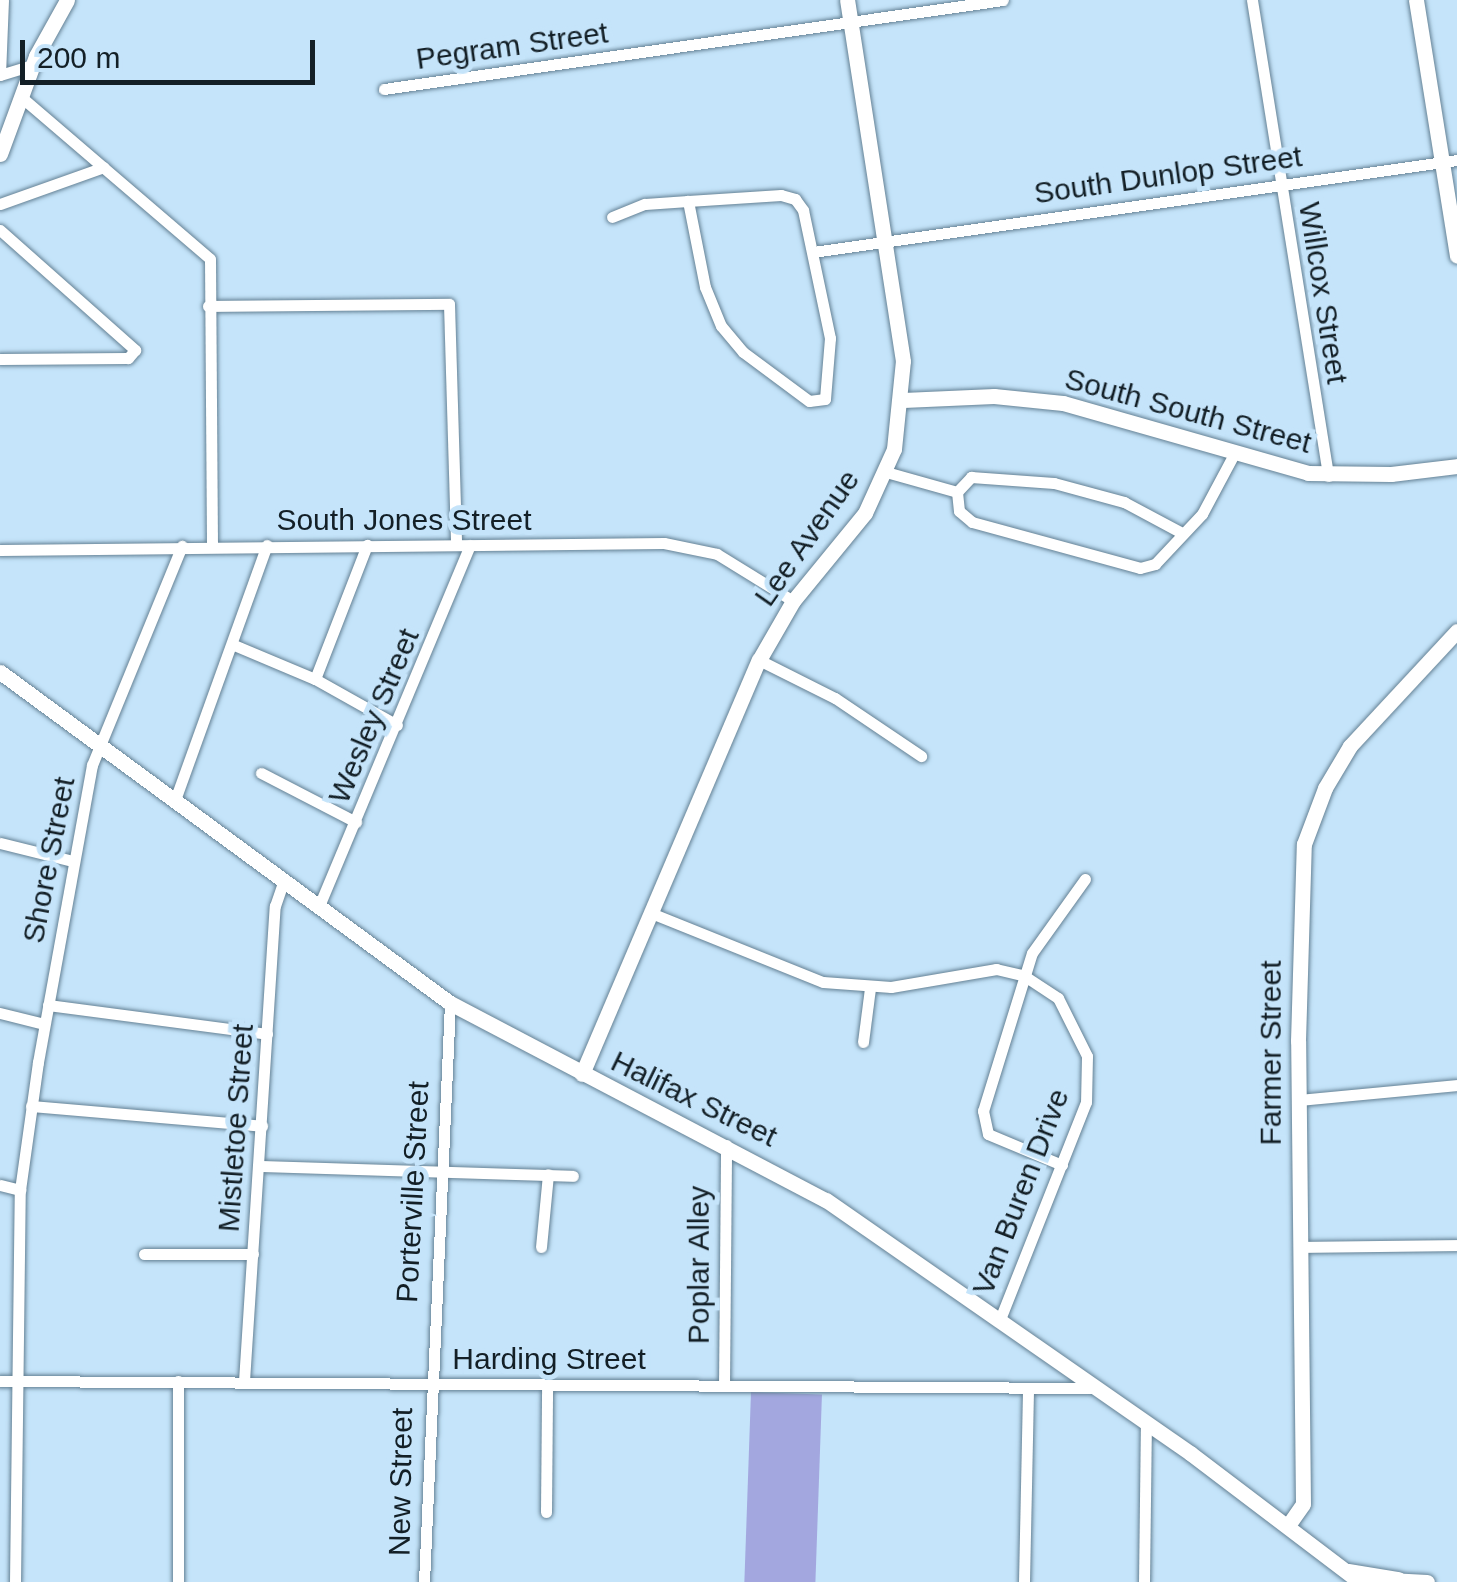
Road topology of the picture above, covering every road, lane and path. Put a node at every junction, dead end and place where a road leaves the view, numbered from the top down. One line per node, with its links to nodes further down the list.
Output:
1 (3, 0): 9 (street)
2 (67, 0): 8 (street)
3 (847, 0): 7 (street, Lee Avenue)
4 (1003, 0): 7 (street, Pegram Street)
5 (1252, 0): 15 (street, Willcox Street)
6 (1416, 0): 13 (street)
7 (850, 22): 10 (street, Pegram Street); 20 (street, Lee Avenue)
8 (32, 65): 9 (street); 11 (street)
9 (0, 75)
10 (384, 89)
11 (20, 96): 12 (street); 14 (street)
12 (0, 154)
13 (1450, 161): 15 (street, South Dunlop Street); 22 (street)
14 (104, 167): 17 (street); 23 (street)
15 (1280, 185): 20 (street, South Dunlop Street); 29 (street, Willcox Street)
16 (688, 201): 18 (street); 21 (street); 21 (street)
17 (0, 204)
18 (612, 216)
19 (0, 230): 24 (street)
20 (885, 242): 21 (street, South Dunlop Street); 25 (street, Lee Avenue)
21 (813, 252)
22 (1457, 256)
23 (208, 306): 33 (street); 36 (street)
24 (0, 359)
25 (904, 400): 26 (street, South South Street); 28 (street, Lee Avenue)
26 (1234, 454): 29 (street, South South Street); 31 (street)
27 (1457, 466): 29 (street, South South Street)
28 (886, 472): 30 (street); 39 (street, Lee Avenue)
29 (1328, 476)
30 (957, 492): 31 (street); 31 (street)
31 (1182, 533)
32 (367, 545): 33 (street, South Jones Street); 37 (street, South Jones Street); 44 (street)
33 (456, 545): 34 (street, South Jones Street)
34 (470, 545): 39 (street, South Jones Street); 45 (street, Wesley Street)
35 (182, 546): 36 (street, South Jones Street); 38 (street, South Jones Street); 46 (street, Shore Street)
36 (212, 546): 37 (street, South Jones Street)
37 (266, 546): 41 (street)
38 (0, 550)
39 (794, 601): 42 (street, Lee Avenue)
40 (1457, 632): 67 (street, Farmer Street)
41 (234, 645): 44 (street); 49 (street)
42 (759, 660): 47 (street); 56 (street, Lee Avenue)
43 (0, 672): 46 (street, Halifax Street)
44 (316, 679): 45 (street)
45 (397, 724): 50 (street, Wesley Street)
46 (101, 746): 49 (street, Halifax Street); 52 (street, Shore Street)
47 (922, 756)
48 (261, 773): 50 (street)
49 (175, 800): 54 (street, Halifax Street)
50 (356, 822): 55 (street, Wesley Street)
51 (0, 843): 52 (street)
52 (73, 860): 60 (street, Shore Street)
53 (1085, 879): 57 (street)
54 (284, 880): 55 (street, Halifax Street); 63 (street, Mistletoe Street)
55 (319, 906): 59 (street, Halifax Street)
56 (651, 913): 58 (street); 65 (street, Lee Avenue)
57 (1023, 975): 58 (street); 71 (street, Van Buren Drive); 71 (street)
58 (870, 988): 64 (street)
59 (450, 1003): 65 (street, Halifax Street); 73 (street, Porterville Street)
60 (48, 1005): 62 (street, Shore Street); 63 (street)
61 (0, 1012): 62 (street)
62 (44, 1024): 68 (street, Shore Street)
63 (267, 1034): 69 (street, Mistletoe Street)
64 (863, 1042)
65 (582, 1074): 70 (street, Halifax Street)
66 (1457, 1085): 67 (street)
67 (1299, 1100): 79 (street, Farmer Street)
68 (31, 1106): 69 (street); 77 (street, Shore Street)
69 (262, 1126): 72 (street, Mistletoe Street)
70 (726, 1145): 83 (street, Halifax Street); 90 (street, Poplar Alley)
71 (1062, 1165): 83 (street, Van Buren Drive)
72 (259, 1166): 73 (street); 82 (street, Mistletoe Street)
73 (440, 1171): 74 (street); 88 (street, Porterville Street)
74 (548, 1174): 75 (street); 80 (street)
75 (574, 1176)
76 (0, 1185): 77 (street)
77 (20, 1190): 85 (street, Shore Street)
78 (1457, 1245): 79 (street)
79 (1300, 1246): 95 (street, Farmer Street)
80 (541, 1247)
81 (144, 1254): 82 (street)
82 (253, 1254): 87 (street, Mistletoe Street)
83 (1000, 1320): 92 (street, Halifax Street)
84 (0, 1380): 85 (street, Harding Street)
85 (19, 1381): 86 (street, Harding Street); 98 (street, Shore Street)
86 (178, 1381): 87 (street, Harding Street); 99 (street)
87 (244, 1382): 88 (street, Harding Street)
88 (428, 1383): 89 (street, Harding Street); 100 (street, New Street)
89 (547, 1384): 90 (street, Harding Street); 94 (street)
90 (724, 1386): 91 (street, Harding Street)
91 (1028, 1388): 92 (street, Harding Street); 101 (street)
92 (1098, 1388): 93 (street, Halifax Street)
93 (1146, 1422): 95 (street, Halifax Street); 102 (street)
94 (546, 1512)
95 (1289, 1524): 96 (street, Halifax Street)
96 (1354, 1576): 97 (street)
97 (1392, 1580): 103 (street)
98 (15, 1582)
99 (178, 1582)
100 (424, 1582)
101 (1024, 1582)
102 (1144, 1582)
103 (1423, 1582)

